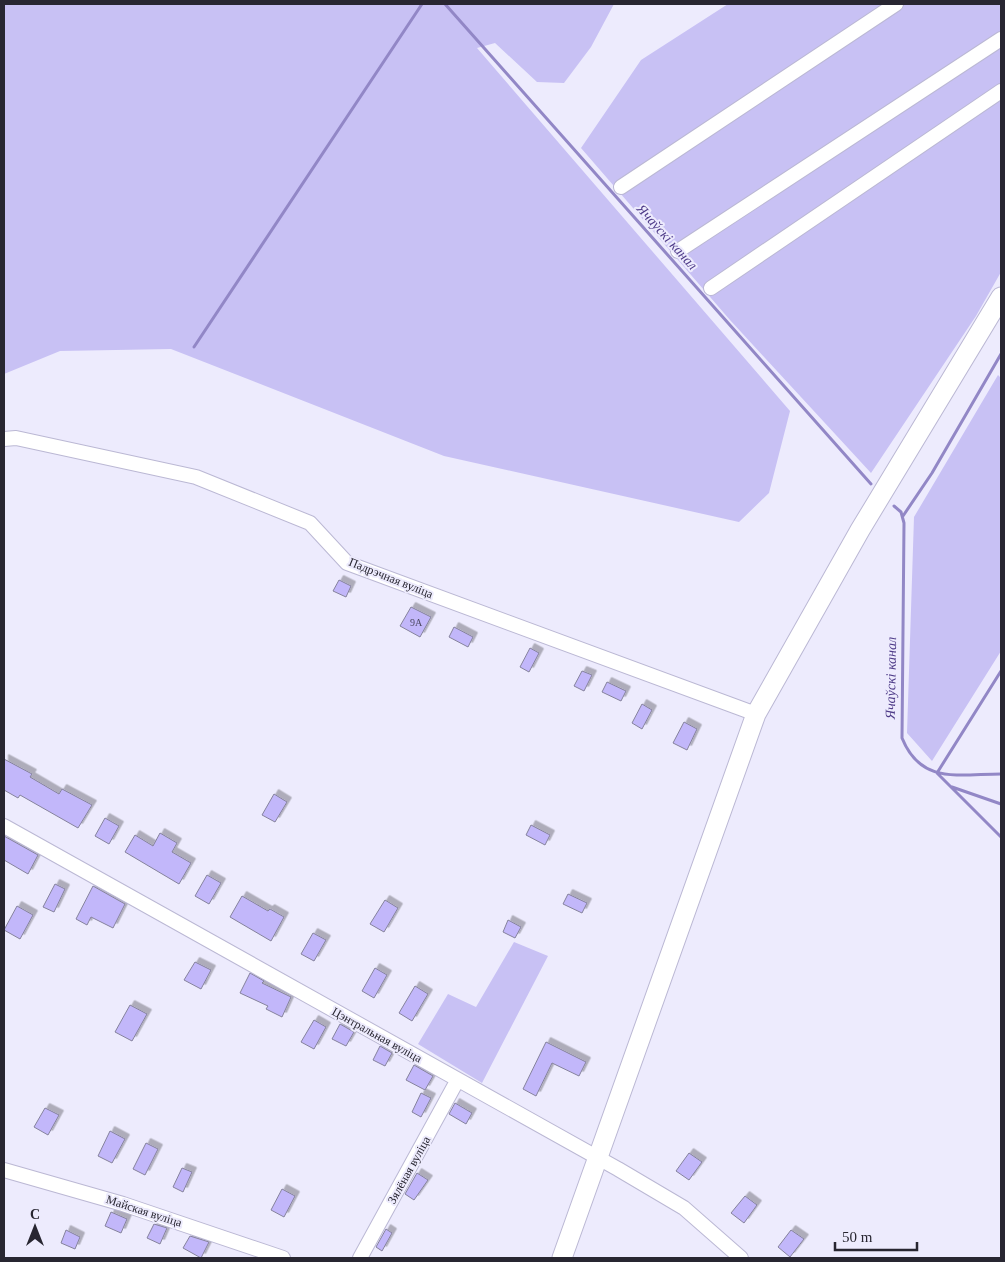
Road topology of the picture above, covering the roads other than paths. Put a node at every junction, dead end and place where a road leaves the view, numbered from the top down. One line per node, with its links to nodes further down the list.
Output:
1 (896, 4): 4 (street)
2 (1001, 39): 5 (street)
3 (1001, 92): 6 (street)
4 (621, 187)
5 (678, 250)
6 (710, 288)
7 (1001, 297): 9 (main road)
8 (4, 439): 9 (street, Падрэчная вуліца)
9 (756, 714): 12 (main road)
10 (4, 826): 11 (street, Цэнтральная вуліца)
11 (458, 1081): 12 (street, Цэнтральная вуліца); 15 (street, Зялёная вуліца)
12 (598, 1158): 16 (main road); 17 (street, Цэнтральная вуліца)
13 (4, 1170): 14 (street, Майская вуліца)
14 (283, 1258)
15 (360, 1258)
16 (562, 1258)
17 (741, 1258)

